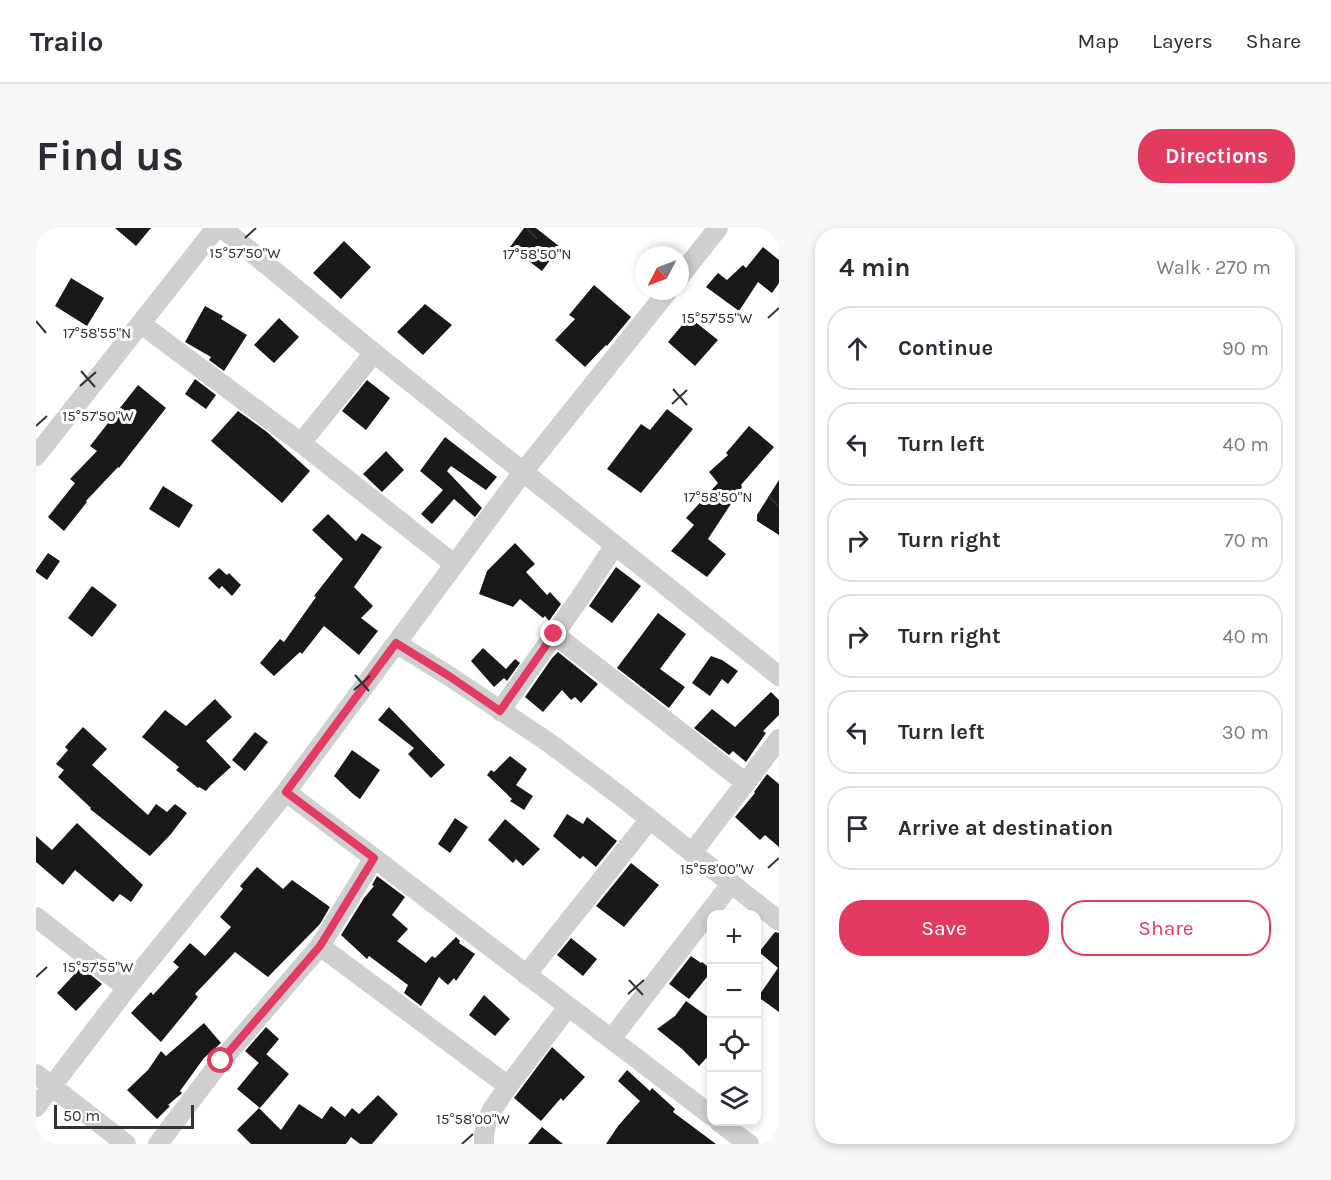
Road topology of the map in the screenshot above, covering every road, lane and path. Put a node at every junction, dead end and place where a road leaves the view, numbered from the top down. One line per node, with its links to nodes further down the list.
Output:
1 (216, 228): 6 (street)
2 (222, 228): 7 (street)
3 (718, 228): 4 (street)
4 (689, 265)
5 (661, 300): 10 (street)
6 (141, 324): 8 (street); 9 (street)
7 (374, 353): 8 (street); 10 (street)
8 (301, 443): 12 (street)
9 (36, 456)
10 (523, 472): 11 (street); 12 (street)
11 (615, 545): 13 (street); 15 (street)
12 (454, 564): 14 (street)
13 (554, 634): 16 (street); 18 (street)
14 (396, 643): 16 (street); 19 (street)
15 (779, 676)
16 (500, 711): 20 (street)
17 (779, 740): 18 (street)
18 (746, 783): 21 (street)
19 (286, 792): 22 (street); 28 (street)
20 (650, 819): 21 (street); 27 (street)
21 (692, 853): 23 (street)
22 (374, 858): 26 (street); 27 (street)
23 (731, 884): 25 (street); 30 (street)
24 (36, 916): 28 (street)
25 (778, 918)
26 (320, 946): 32 (street); 38 (street)
27 (526, 975): 29 (street)
28 (127, 988): 33 (street)
29 (568, 1007): 30 (street); 32 (street)
30 (611, 1040): 35 (street)
31 (36, 1074): 33 (street)
32 (508, 1086): 39 (street)
33 (51, 1087): 34 (street); 37 (street)
34 (36, 1107)
35 (707, 1113)
36 (724, 1126): 40 (street)
37 (126, 1144)
38 (158, 1144)
39 (484, 1144)
40 (748, 1144)

